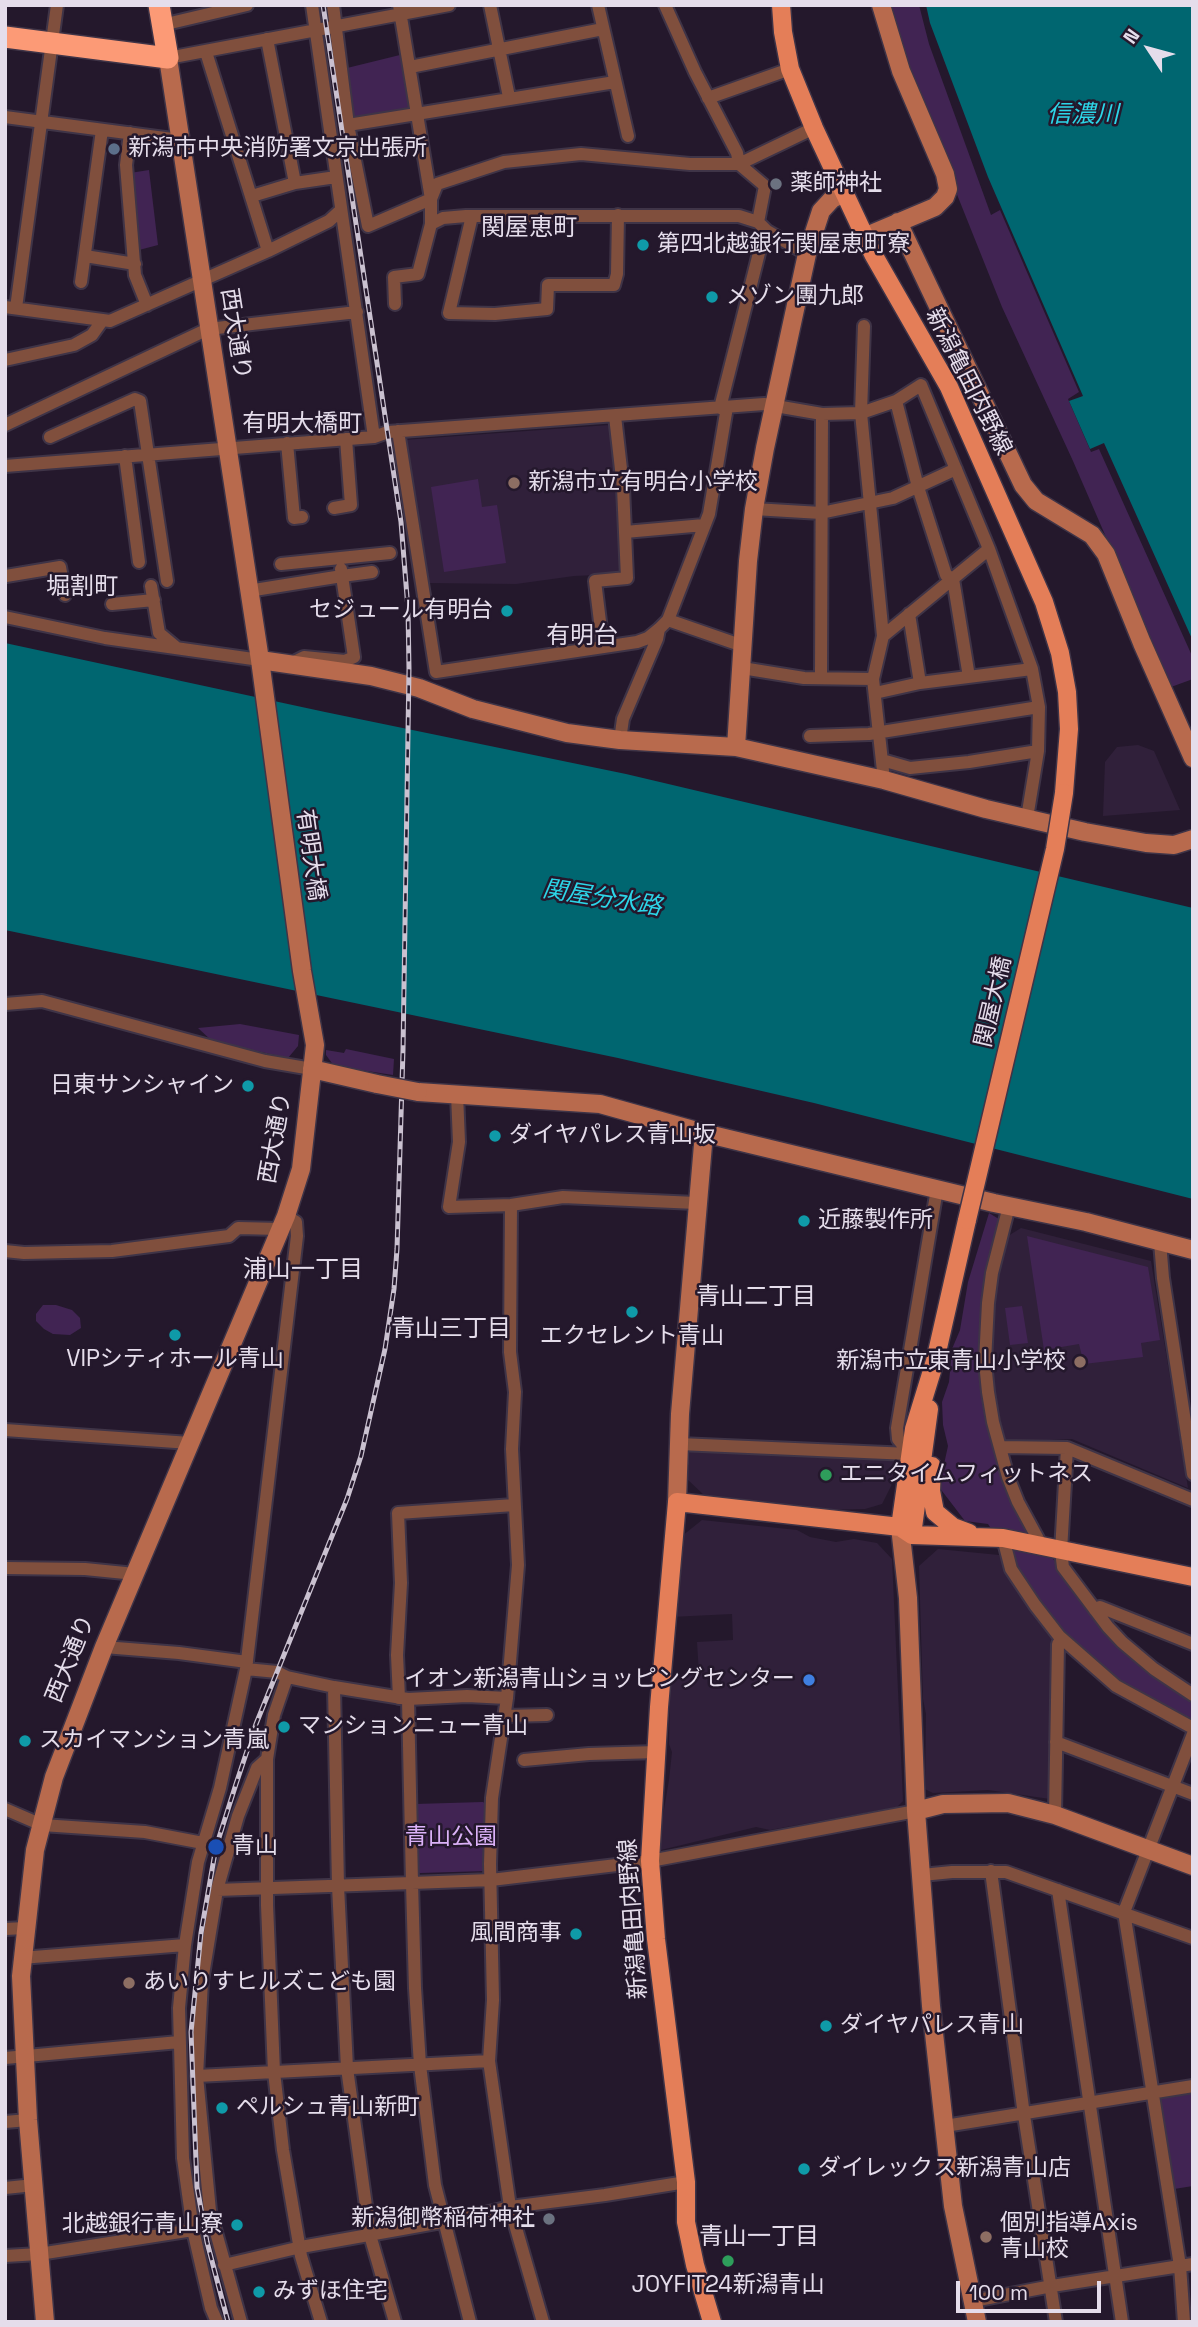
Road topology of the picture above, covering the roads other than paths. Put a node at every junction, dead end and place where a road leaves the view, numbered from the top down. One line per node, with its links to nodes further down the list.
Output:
1 (57, 5): 18 (street)
2 (247, 5): 12 (street)
3 (312, 5): 15 (street)
4 (333, 5): 13 (street)
5 (449, 5): 11 (street)
6 (490, 5): 19 (street)
7 (598, 5): 14 (street)
8 (665, 5): 26 (street)
9 (781, 5): 23 (main road, 新潟亀田内野線)
10 (881, 5): 45 (street)
11 (400, 10): 13 (street); 22 (street)
12 (161, 15): 21 (highway, 西大通り)
13 (336, 26): 15 (street); 30 (street)
14 (603, 29): 19 (street); 24 (street)
15 (315, 30): 17 (street); 37 (street)
16 (5, 37): 18 (highway)
17 (267, 39): 20 (street); 38 (street)
18 (52, 43): 21 (highway); 29 (street)
19 (499, 50): 22 (street); 25 (street)
20 (206, 52): 21 (street); 40 (street)
21 (168, 58): 35 (street, 西大通り)
22 (410, 67): 27 (street)
23 (790, 69): 26 (street); 31 (main road, 新潟亀田内野線)
24 (615, 82): 25 (street); 34 (street)
25 (509, 97): 27 (street)
26 (708, 98): 36 (street)
27 (419, 115): 30 (street); 41 (street)
28 (5, 117): 29 (street)
29 (41, 121): 32 (street); 57 (street)
30 (348, 125): 41 (street)
31 (814, 128): 36 (street); 39 (main road, 新潟亀田内野線)
32 (102, 130): 33 (street); 51 (street)
33 (130, 133): 35 (street); 52 (street)
34 (628, 136)
35 (180, 140): 54 (street, 西大通り)
36 (739, 164): 41 (street); 47 (street)
37 (336, 177): 38 (street); 42 (street)
38 (295, 183): 40 (street)
39 (844, 193): 48 (main road, 新潟亀田内野線); 50 (street)
40 (252, 196): 49 (street)
41 (431, 199): 46 (street)
42 (341, 210): 49 (street); 58 (street)
43 (618, 215): 44 (street); 44 (street); 47 (street)
44 (472, 216): 46 (street)
45 (898, 222): 48 (street); 125 (street)
46 (431, 224): 56 (street)
47 (761, 225): 50 (street); 65 (street)
48 (864, 237): 128 (main road, 新潟亀田内野線)
49 (268, 251): 54 (street)
50 (807, 254): 64 (street)
51 (85, 257): 52 (street); 53 (street)
52 (135, 264): 55 (street)
53 (82, 282)
54 (200, 282): 55 (street); 61 (street, 西大通り)
55 (147, 304): 59 (street)
56 (395, 304)
57 (11, 307): 59 (street)
58 (356, 312): 61 (street); 71 (street)
59 (102, 321): 62 (street)
60 (864, 326): 66 (street)
61 (208, 330): 69 (street); 75 (street, 西大通り)
62 (5, 360)
63 (896, 401): 66 (street); 79 (street); 80 (street)
64 (775, 405): 65 (street); 67 (street); 83 (street)
65 (723, 407): 68 (street); 86 (street)
66 (861, 413): 67 (street); 81 (street)
67 (822, 414): 84 (street)
68 (615, 416): 70 (street); 87 (street)
69 (5, 425)
70 (398, 431): 71 (street); 107 (street)
71 (374, 436): 73 (street)
72 (50, 437): 76 (street)
73 (346, 439): 74 (street); 82 (street)
74 (287, 443): 75 (street); 85 (street)
75 (227, 448): 76 (street); 99 (street, 西大通り)
76 (149, 454): 77 (street); 97 (street)
77 (125, 457): 78 (street); 91 (street)
78 (5, 466)
79 (956, 469): 80 (street); 88 (street)
80 (918, 487): 81 (street); 96 (street)
81 (868, 503): 84 (street); 106 (street)
82 (334, 508)
83 (754, 509): 84 (street); 108 (street)
84 (821, 513): 114 (street)
85 (302, 517)
86 (704, 525): 87 (street); 105 (street)
87 (625, 532): 107 (street)
88 (989, 549): 96 (street); 113 (street)
89 (390, 552): 90 (street)
90 (339, 558): 92 (street); 95 (street)
91 (139, 562)
92 (281, 564)
93 (372, 572): 95 (street)
94 (6, 576): 100 (street)
95 (342, 576): 99 (street); 110 (street)
96 (953, 579): 103 (street); 115 (street)
97 (167, 581)
98 (151, 586): 101 (street)
99 (248, 591): 111 (street, 西大通り)
100 (65, 595)
101 (154, 600): 102 (street); 109 (street)
102 (112, 604)
103 (909, 614): 106 (street); 117 (street)
104 (5, 617): 109 (street)
105 (663, 624): 107 (street); 108 (street); 122 (street)
106 (883, 636): 116 (street)
107 (603, 646)
108 (743, 646): 112 (street)
109 (178, 648): 111 (street)
110 (290, 664): 111 (street); 122 (street)
111 (260, 666): 132 (street, 有明大橋)
112 (742, 668): 114 (street); 123 (street)
113 (1032, 669): 115 (street); 119 (street)
114 (821, 677): 116 (street)
115 (969, 677): 117 (street)
116 (873, 679): 118 (street)
117 (920, 683): 118 (street)
118 (875, 693): 120 (street)
119 (1039, 707): 120 (street); 124 (street)
120 (879, 732): 121 (street); 126 (street)
121 (810, 736)
122 (620, 740): 123 (street)
123 (736, 747): 127 (street)
124 (1038, 751): 126 (street); 129 (street)
125 (1193, 758)
126 (882, 760): 127 (street)
127 (884, 780): 129 (street)
128 (1064, 793): 144 (main road, 関屋大橋, bridge)
129 (1027, 818): 130 (street)
130 (1193, 839)
131 (5, 1004): 133 (street)
132 (315, 1045): 133 (street, 西大通り)
133 (312, 1069): 134 (street, bridge); 140 (street, 西大通り)
134 (457, 1094): 135 (street); 138 (street)
135 (704, 1133): 136 (street); 137 (street)
136 (937, 1189): 139 (street); 151 (street)
137 (696, 1203): 138 (street); 148 (street)
138 (511, 1205): 155 (street)
139 (1009, 1206): 141 (street); 149 (street)
140 (283, 1223): 143 (street); 147 (street, 西大通り); 167 (street)
141 (1160, 1242): 142 (street); 152 (street)
142 (1193, 1250)
143 (5, 1251)
144 (935, 1361): 145 (main road); 151 (main road)
145 (930, 1400): 156 (main road); 158 (main road)
146 (6, 1432): 147 (street)
147 (190, 1443): 161 (street, 西大通り)
148 (679, 1444): 151 (street); 154 (street)
149 (1000, 1447): 150 (street); 159 (street)
150 (1067, 1448): 153 (street); 159 (street)
151 (911, 1451): 156 (main road)
152 (1193, 1474)
153 (1193, 1500)
154 (677, 1505): 156 (main road); 177 (main road, 新潟亀田内野線)
155 (514, 1506): 171 (street); 172 (street)
156 (905, 1533): 158 (main road); 183 (street)
157 (1003, 1538): 158 (main road); 159 (main road); 164 (street)
158 (981, 1539)
159 (1052, 1549): 162 (main road); 163 (street)
160 (5, 1568): 161 (street)
161 (135, 1574): 166 (street, 西大通り)
162 (1193, 1577)
163 (1095, 1610): 165 (street); 170 (street)
164 (1063, 1640): 175 (street); 176 (street)
165 (1193, 1644)
166 (104, 1647): 167 (street); 185 (street, 西大通り)
167 (247, 1665): 168 (street); 186 (street)
168 (287, 1677): 169 (street); 178 (street)
169 (334, 1687): 171 (street); 194 (street)
170 (1193, 1695)
171 (403, 1698): 172 (street); 193 (street)
172 (507, 1698): 174 (street)
173 (547, 1715): 174 (street)
174 (503, 1716): 192 (street)
175 (1193, 1731): 180 (street)
176 (1056, 1742): 180 (street); 184 (street)
177 (657, 1752): 179 (street); 188 (main road, 新潟亀田内野線)
178 (267, 1759): 195 (street); 196 (street)
179 (524, 1760)
180 (1171, 1786): 181 (street); 187 (street)
181 (1193, 1794)
182 (5, 1809): 185 (street)
183 (916, 1811): 184 (street); 188 (street); 191 (street)
184 (1055, 1815): 187 (street)
185 (42, 1825): 186 (street); 199 (street, 西大通り)
186 (203, 1843): 202 (street)
187 (1148, 1849): 189 (street); 198 (street)
188 (650, 1861): 192 (street); 219 (main road, 新潟亀田内野線)
189 (1193, 1866)
190 (991, 1871): 191 (street); 197 (street); 215 (street)
191 (922, 1875): 218 (street)
192 (491, 1880): 193 (street); 207 (street)
193 (412, 1883): 194 (street); 208 (street)
194 (338, 1886): 195 (street); 209 (street)
195 (267, 1887): 196 (street); 210 (street)
196 (217, 1889): 211 (street)
197 (1058, 1889): 198 (street); 214 (street)
198 (1124, 1912): 201 (street); 213 (street)
199 (25, 1928): 200 (street); 203 (street, 西大通り)
200 (5, 1929)
201 (1193, 1938)
202 (185, 1945): 203 (street); 204 (street)
203 (21, 1958): 205 (street, 西大通り)
204 (179, 2042): 205 (street); 224 (street)
205 (25, 2057): 206 (street); 216 (street, 西大通り)
206 (5, 2058)
207 (489, 2061): 208 (street); 222 (street)
208 (420, 2065): 209 (street); 223 (street)
209 (347, 2068): 210 (street); 225 (street)
210 (274, 2072): 211 (street); 226 (street)
211 (197, 2076): 229 (street)
212 (1193, 2086): 213 (street)
213 (1152, 2092): 214 (street); 230 (street)
214 (1090, 2103): 215 (street); 231 (street)
215 (1024, 2115): 218 (street); 232 (street)
216 (28, 2120): 217 (street); 220 (street, 西大通り)
217 (5, 2122)
218 (945, 2126): 233 (street)
219 (686, 2182): 222 (street); 241 (main road, 新潟亀田内野線)
220 (34, 2185): 221 (street); 227 (street, 西大通り)
221 (5, 2188)
222 (510, 2207): 223 (street); 240 (street)
223 (444, 2221): 225 (street); 239 (street)
224 (193, 2230): 227 (street); 235 (street)
225 (370, 2235): 226 (street); 238 (street)
226 (301, 2247): 229 (street); 237 (street)
227 (39, 2254): 228 (street); 234 (street, 西大通り)
228 (5, 2256)
229 (224, 2265): 236 (street)
230 (1186, 2265): 231 (street); 245 (street)
231 (1117, 2276): 232 (street); 244 (street)
232 (1052, 2286): 233 (street); 243 (street)
233 (974, 2301): 242 (street)
234 (45, 2322)
235 (217, 2322)
236 (241, 2322)
237 (321, 2322)
238 (395, 2322)
239 (470, 2322)
240 (542, 2322)
241 (712, 2322)
242 (977, 2322)
243 (1056, 2322)
244 (1122, 2322)
245 (1184, 2322)

